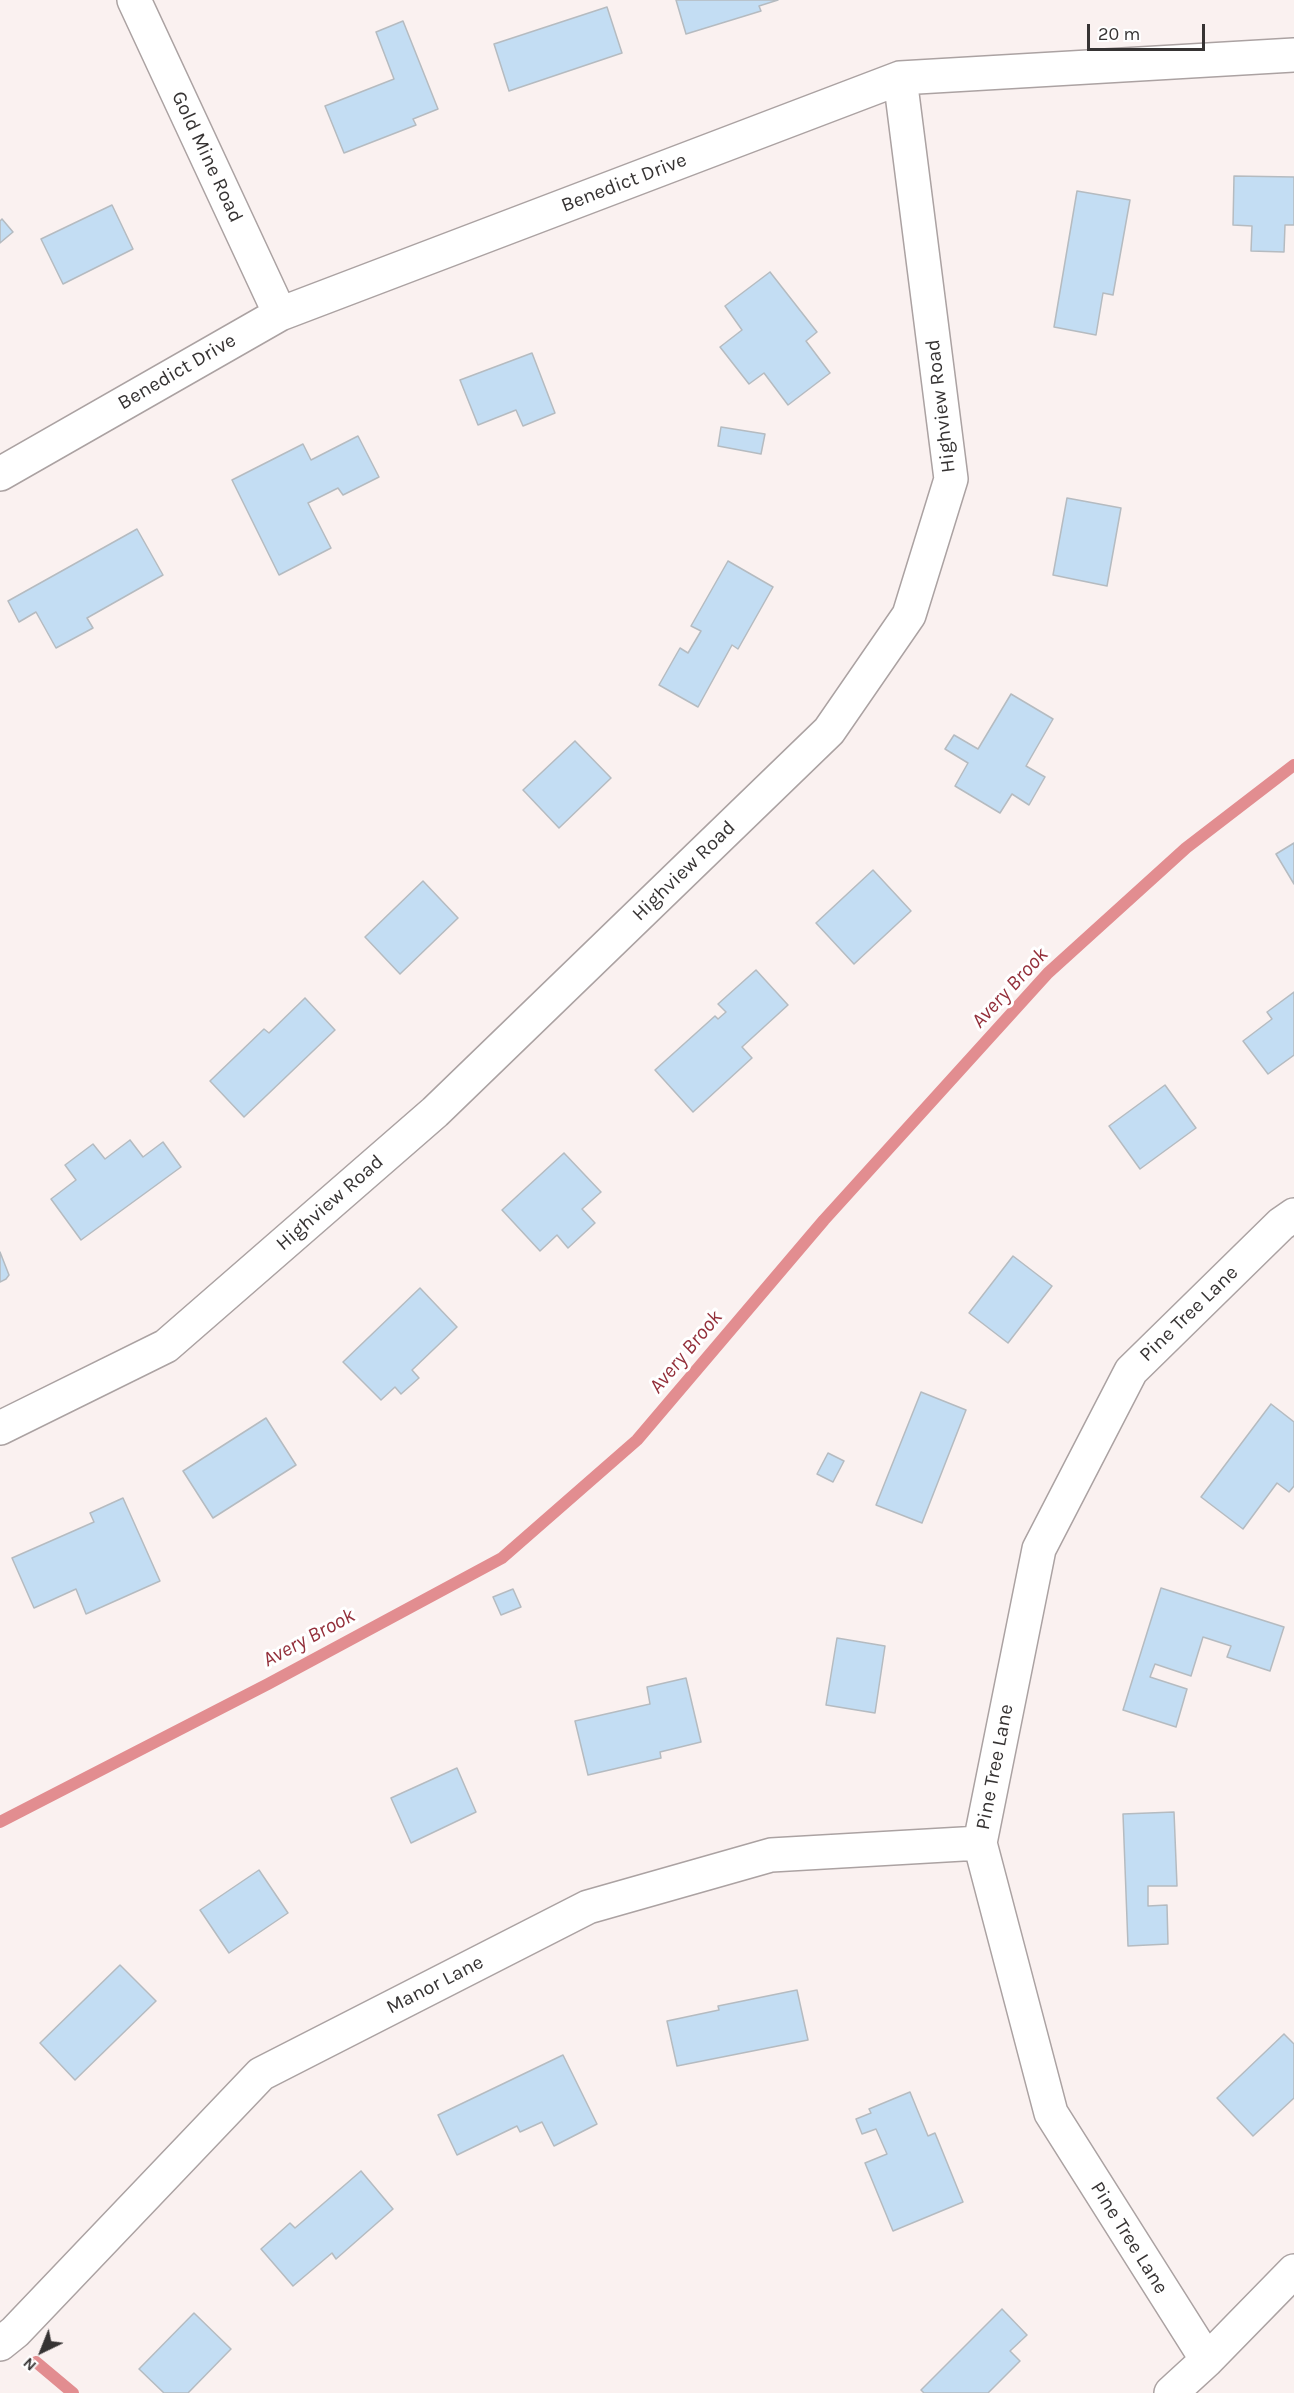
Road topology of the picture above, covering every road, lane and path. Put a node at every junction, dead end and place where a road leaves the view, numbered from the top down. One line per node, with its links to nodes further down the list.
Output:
1 (134, 0): 4 (street, Gold Mine Road)
2 (1294, 55): 3 (street, Benedict Drive)
3 (900, 78): 4 (street, Benedict Drive); 7 (street, Highview Road)
4 (280, 314): 5 (street, Benedict Drive)
5 (0, 474)
6 (1294, 1215): 8 (street, Pine Tree Lane)
7 (0, 1428)
8 (980, 1843): 10 (street, Manor Lane); 11 (street, Pine Tree Lane)
9 (1294, 2271): 11 (street)
10 (0, 2344)
11 (1207, 2360): 12 (street)
12 (1171, 2393)

